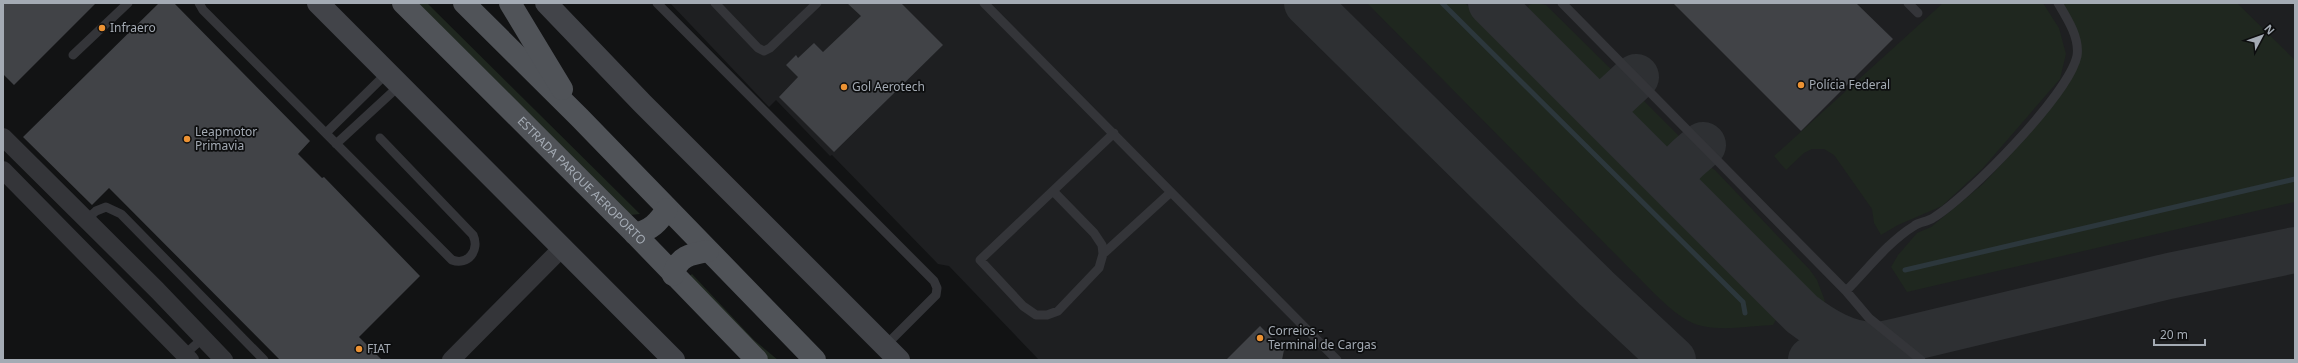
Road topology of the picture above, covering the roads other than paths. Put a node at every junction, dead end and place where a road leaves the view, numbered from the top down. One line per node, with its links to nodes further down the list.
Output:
1 (128, 3): 16 (lane)
2 (200, 3): 20 (lane)
3 (318, 3): 17 (street)
4 (403, 3): 29 (main road, ESTRADA PARQUE AEROPORTO)
5 (464, 3): 18 (main road)
6 (510, 3): 18 (main road)
7 (657, 3): 38 (lane)
8 (715, 3): 9 (lane)
9 (817, 3)
10 (984, 3): 19 (lane)
11 (1562, 3): 35 (lane)
12 (1908, 3): 15 (lane)
13 (2058, 3): 35 (lane)
14 (553, 8): 38 (street)
15 (1918, 13)
16 (74, 54)
17 (393, 79): 20 (lane); 23 (lane); 30 (street)
18 (579, 118): 27 (main road)
19 (1114, 133): 25 (lane); 26 (lane)
20 (326, 134): 23 (lane)
21 (3, 137): 28 (street)
22 (380, 138): 23 (lane)
23 (336, 144)
24 (3, 170): 36 (street)
25 (1053, 192): 32 (lane); 32 (lane)
26 (1171, 192): 32 (lane); 46 (lane)
27 (667, 209): 29 (main road); 31 (main road)
28 (86, 220): 34 (street); 41 (lane)
29 (635, 234): 33 (main road, ESTRADA PARQUE AEROPORTO)
30 (562, 248): 42 (street); 43 (street)
31 (708, 251): 33 (main road); 45 (main road)
32 (1103, 254)
33 (673, 275): 44 (main road, ESTRADA PARQUE AEROPORTO)
34 (157, 290): 36 (street); 37 (street)
35 (1846, 291): 47 (lane)
36 (138, 307): 39 (street)
37 (202, 339): 39 (lane); 40 (street)
38 (892, 353)
39 (185, 358)
40 (224, 360)
41 (264, 360)
42 (452, 360)
43 (674, 360)
44 (757, 360)
45 (815, 360)
46 (1337, 360)
47 (1921, 360)

